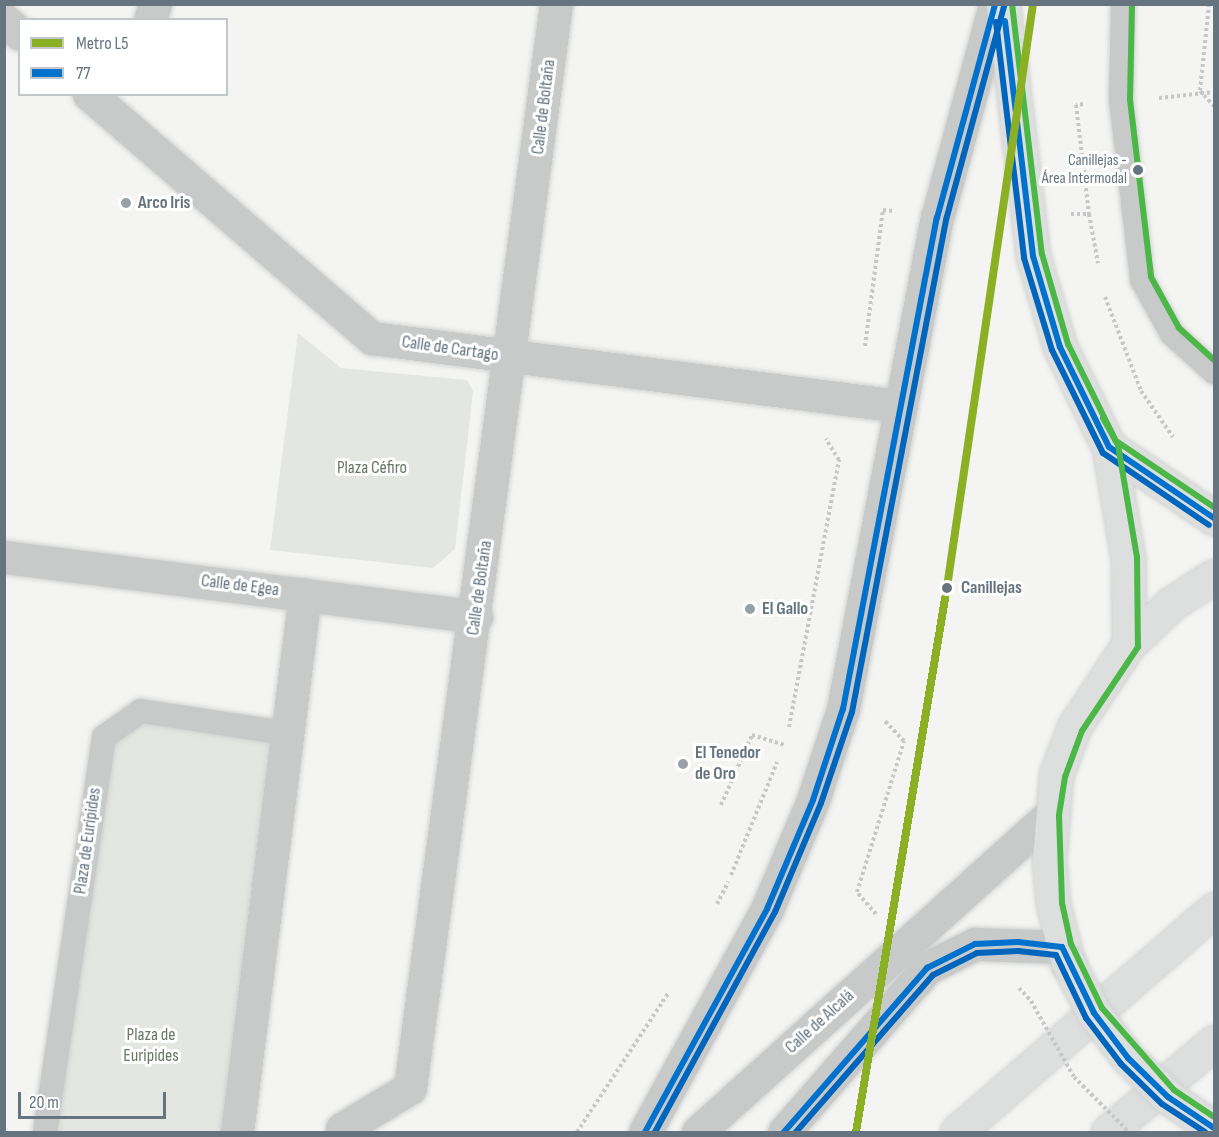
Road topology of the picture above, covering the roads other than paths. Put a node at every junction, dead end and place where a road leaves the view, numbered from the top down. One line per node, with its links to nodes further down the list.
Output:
1 (556, 4): 9 (street, Calle de Boltaña)
2 (995, 4): 11 (street)
3 (1003, 4): 12 (main road)
4 (1123, 4): 10 (lane)
5 (4, 21): 6 (street)
6 (18, 32)
7 (94, 96): 8 (street, Calle de Cartago)
8 (119, 106): 9 (street, Calle de Cartago)
9 (513, 359): 11 (street, Calle de Cartago); 17 (street, Calle de Boltaña)
10 (1215, 372)
11 (899, 406): 28 (street)
12 (1109, 447): 13 (main road); 18 (main road)
13 (1215, 518)
14 (4, 557): 16 (street, Calle de Egea)
15 (1215, 576): 18 (main road)
16 (305, 594): 17 (street, Calle de Egea); 19 (street)
17 (476, 617): 25 (street, Calle de Boltaña)
18 (1129, 644): 20 (main road)
19 (284, 734): 26 (lane, Plaza de Eurípides); 27 (street)
20 (1050, 815): 22 (main road); 29 (street, Calle de Alcalá)
21 (1215, 909): 31 (main road)
22 (1065, 955): 24 (main road, bridge); 30 (street)
23 (1215, 1042): 32 (main road)
24 (1215, 1128)
25 (343, 1131)
26 (45, 1132)
27 (237, 1132)
28 (645, 1132)
29 (698, 1132)
30 (784, 1132)
31 (957, 1132)
32 (1108, 1132)

